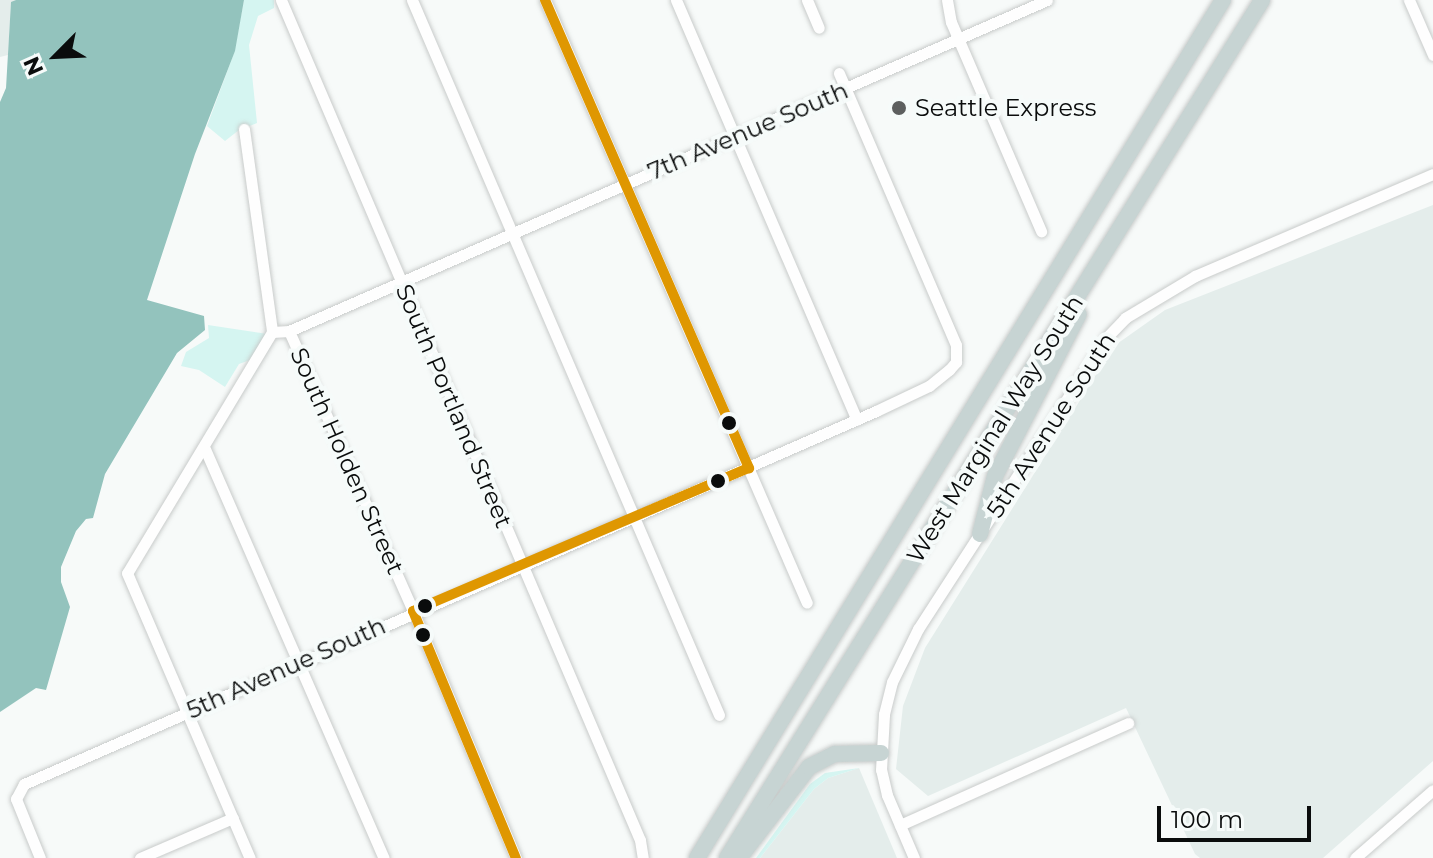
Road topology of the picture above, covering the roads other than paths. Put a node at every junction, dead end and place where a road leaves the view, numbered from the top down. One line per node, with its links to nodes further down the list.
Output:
1 (281, 0): 23 (street, South Portland Street)
2 (412, 0): 22 (street)
3 (545, 0): 20 (street)
4 (676, 0): 17 (street)
5 (807, 0): 11 (street)
6 (947, 0): 12 (street)
7 (1047, 0): 12 (street, 7th Avenue South)
8 (1223, 0): 48 (highway, West Marginal Way South)
9 (1262, 0): 19 (highway, West Marginal Way South)
10 (1409, 0): 13 (street)
11 (819, 28)
12 (958, 39): 15 (street, 7th Avenue South); 21 (street)
13 (1433, 55)
14 (839, 73): 15 (street)
15 (846, 89): 17 (street, 7th Avenue South); 26 (street, 5th Avenue South)
16 (244, 129): 25 (street)
17 (736, 137): 20 (street, 7th Avenue South); 26 (street)
18 (1433, 174): 30 (street, 5th Avenue South)
19 (1152, 177): 30 (highway); 49 (highway, West Marginal Way South)
20 (623, 185): 22 (street, 7th Avenue South); 28 (street)
21 (1041, 231)
22 (512, 234): 23 (street, 7th Avenue South); 29 (street)
23 (400, 281): 24 (street, 7th Avenue South); 31 (street, South Portland Street)
24 (289, 331): 25 (street, 7th Avenue South); 33 (street, South Holden Street)
25 (272, 332): 27 (street)
26 (857, 420): 28 (street, 5th Avenue South)
27 (205, 449): 34 (street); 35 (street)
28 (749, 468): 29 (street, 5th Avenue South); 32 (street)
29 (634, 516): 31 (street, 5th Avenue South); 36 (street)
30 (980, 534): 38 (street, 5th Avenue South)
31 (522, 564): 33 (street, 5th Avenue South); 47 (street, South Portland Street)
32 (807, 603)
33 (413, 611): 34 (street, 5th Avenue South); 46 (street, South Holden Street)
34 (299, 662): 35 (street, 5th Avenue South); 45 (street)
35 (188, 712): 40 (street); 42 (street, 5th Avenue South)
36 (719, 715)
37 (1128, 723): 41 (street)
38 (881, 753): 41 (street, 5th Avenue South); 50 (highway)
39 (1433, 790): 52 (street)
40 (233, 818): 43 (street); 44 (street)
41 (900, 825): 51 (street, 5th Avenue South)
42 (40, 858)
43 (140, 858)
44 (250, 858)
45 (384, 858)
46 (516, 858)
47 (643, 858)
48 (697, 858)
49 (727, 858)
50 (739, 858)
51 (914, 858)
52 (1355, 858)

